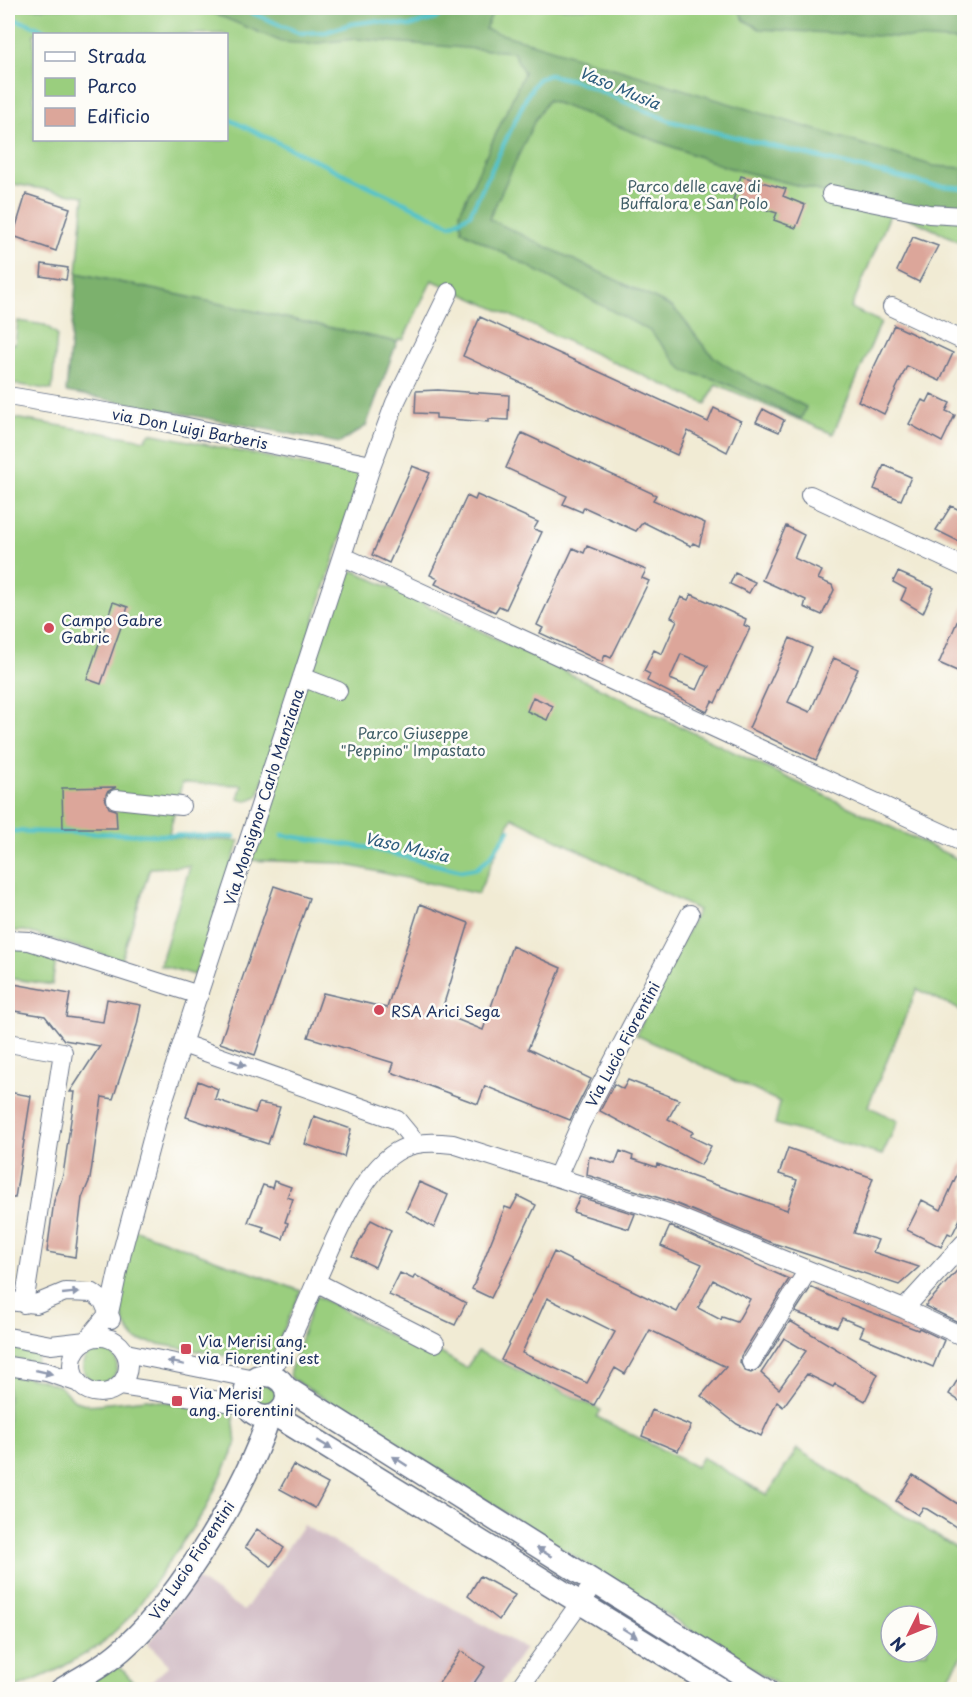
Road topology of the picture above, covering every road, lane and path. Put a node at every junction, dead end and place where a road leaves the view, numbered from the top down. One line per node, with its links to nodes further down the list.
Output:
1 (831, 194): 2 (street)
2 (964, 216)
3 (449, 292): 7 (street, Via Monsignor Carlo Manziana)
4 (892, 307): 5 (street)
5 (964, 341)
6 (8, 396): 7 (street, via Don Luigi Barberis)
7 (372, 465): 9 (street, Via Monsignor Carlo Manziana)
8 (810, 495): 10 (street)
9 (342, 556): 11 (street, Via Monsignor Carlo Manziana); 15 (street)
10 (964, 567)
11 (302, 677): 12 (street); 18 (street, Via Monsignor Carlo Manziana)
12 (338, 691)
13 (116, 799): 14 (street)
14 (181, 806)
15 (964, 843)
16 (690, 914): 22 (street, Via Lucio Fiorentini)
17 (8, 940): 18 (street)
18 (199, 995): 20 (street, Via Monsignor Carlo Manziana)
19 (8, 1043): 26 (street)
20 (183, 1044): 21 (street, one-way to 21); 28 (street, Via Monsignor Carlo Manziana)
21 (416, 1143): 22 (street); 25 (street)
22 (557, 1177): 24 (street)
23 (964, 1243): 27 (street)
24 (808, 1270): 27 (street); 34 (street)
25 (316, 1282): 32 (street); 36 (street)
26 (16, 1302): 28 (street, one-way to 28)
27 (904, 1309): 30 (street)
28 (109, 1313): 31 (street, Via Monsignor Carlo Manziana); 33 (street)
29 (8, 1337): 31 (street)
30 (964, 1337)
31 (86, 1341): 33 (street); 37 (street)
32 (435, 1342)
33 (123, 1349): 36 (street, one-way to 33); 38 (street)
34 (751, 1362)
35 (8, 1366): 37 (street, one-way to 37)
36 (270, 1381): 39 (street); 39 (street); 40 (street, one-way to 36)
37 (79, 1383): 38 (street)
38 (120, 1386): 39 (street)
39 (261, 1412): 41 (street, one-way to 41); 42 (street, Via Lucio Fiorentini)
40 (594, 1583): 41 (street); 45 (street)
41 (581, 1602): 43 (street); 44 (street, one-way to 44)
42 (61, 1689)
43 (518, 1689)
44 (722, 1689)
45 (766, 1689)

